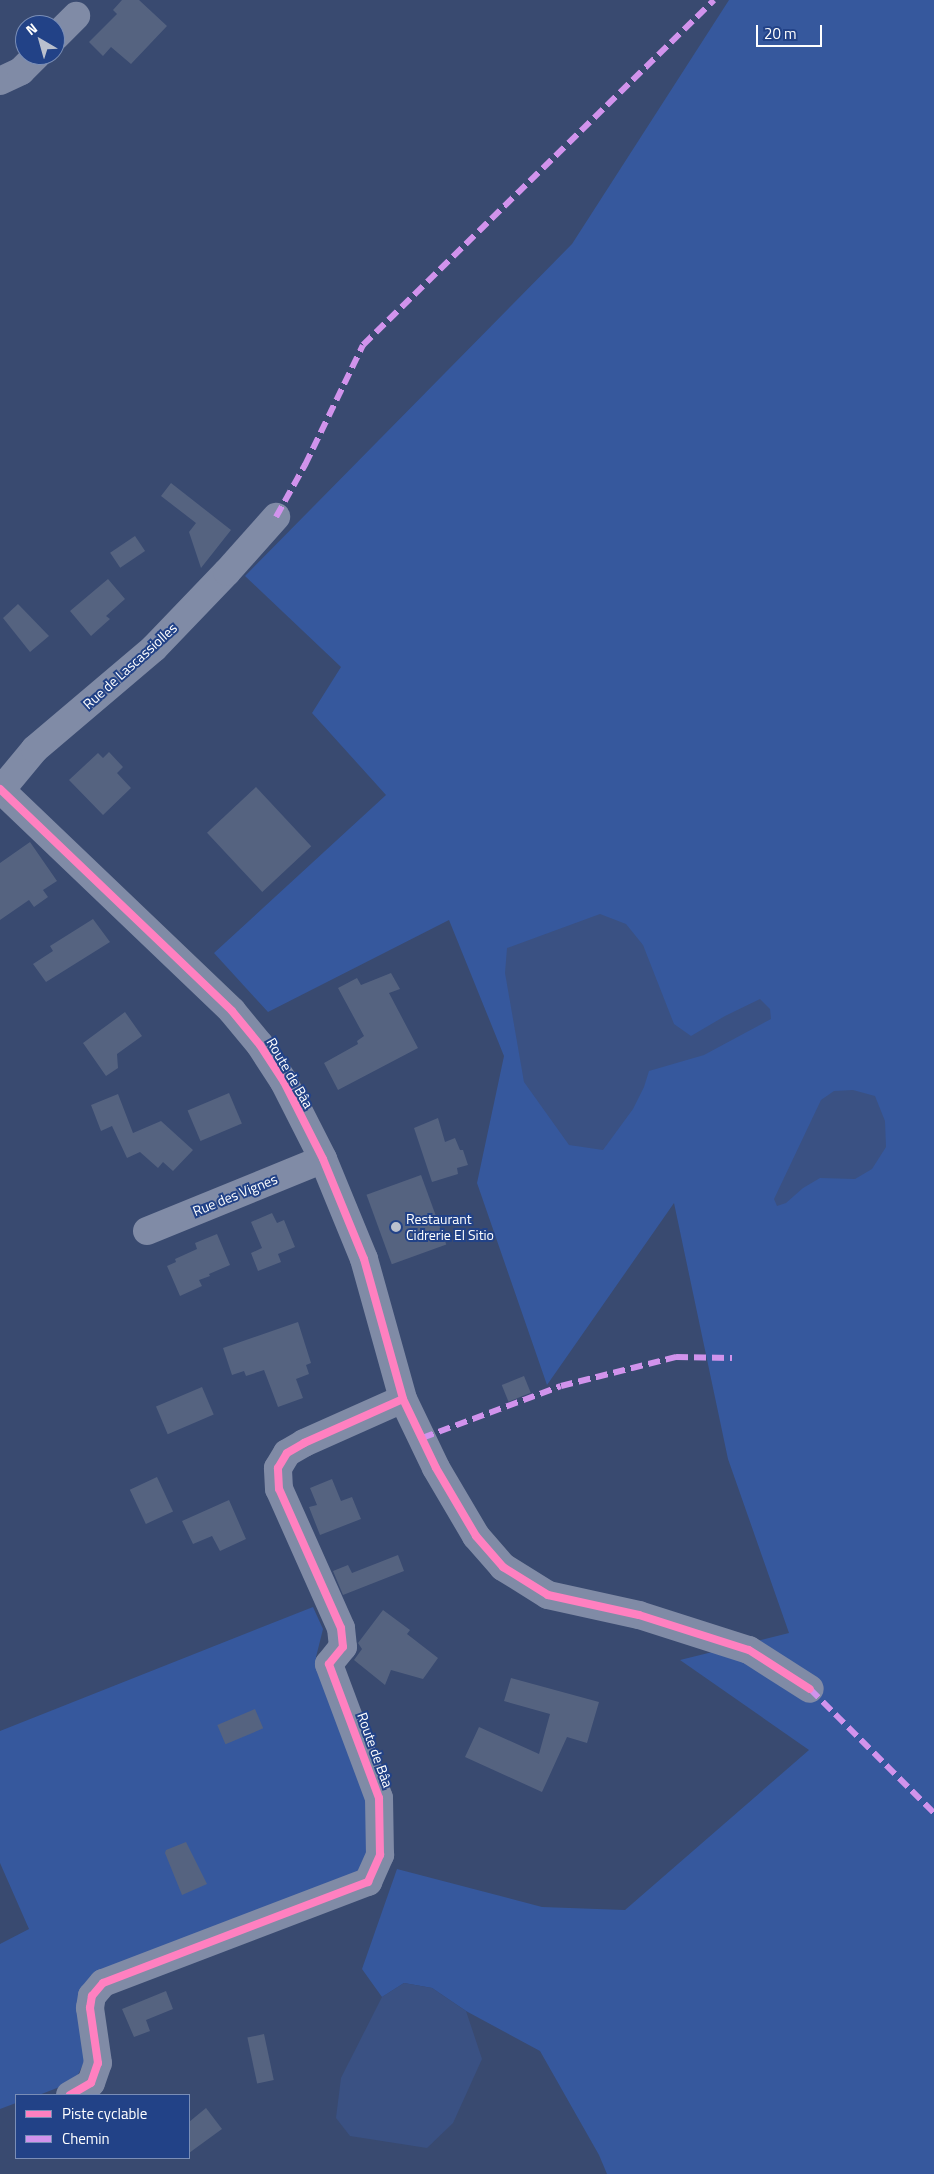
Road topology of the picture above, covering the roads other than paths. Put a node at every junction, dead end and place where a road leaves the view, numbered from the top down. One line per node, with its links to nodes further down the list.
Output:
1 (76, 16): 2 (street)
2 (65, 27)
3 (27, 65): 4 (street)
4 (0, 81)
5 (276, 516): 6 (street, Rue de Lascassiolles)
6 (1, 789): 7 (street, Route de Bâa)
7 (323, 1158): 8 (street, Rue des Vignes); 9 (street, Route de Bâa)
8 (147, 1231)
9 (403, 1399): 10 (street, Route de Bâa); 11 (street, Route de Bâa)
10 (810, 1689)
11 (72, 2094)

